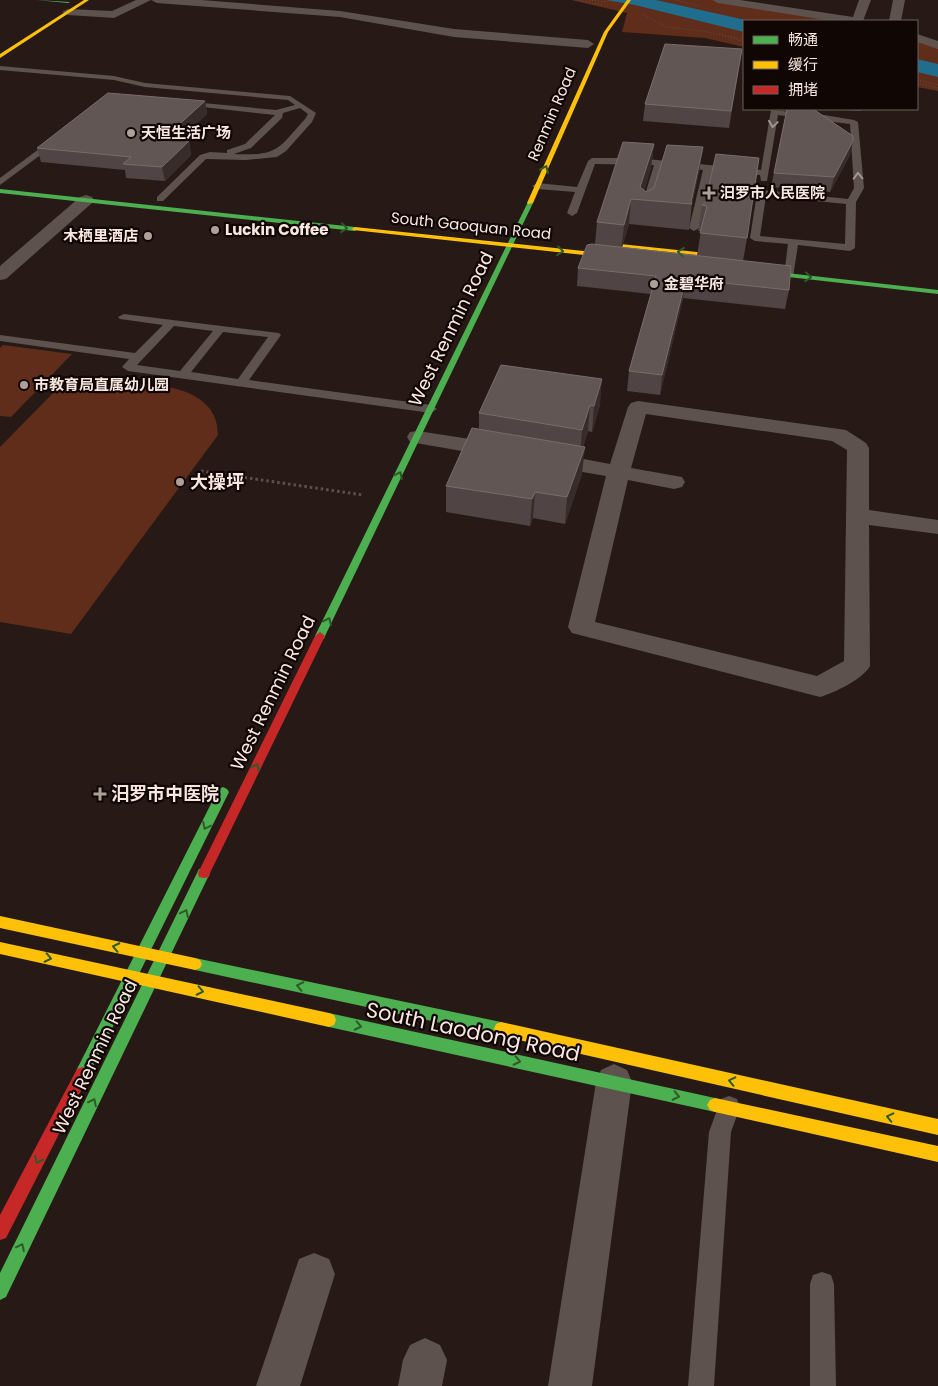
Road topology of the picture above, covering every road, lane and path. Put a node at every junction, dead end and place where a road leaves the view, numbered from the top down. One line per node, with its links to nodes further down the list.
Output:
1 (38, 0): 15 (street)
2 (87, 0): 15 (street)
3 (145, 0): 15 (street)
4 (157, 0): 24 (street)
5 (577, 0): 16 (path)
6 (589, 0): 16 (path)
7 (629, 0): 16 (street, Renmin Road)
8 (676, 0): 12 (path)
9 (718, 0): 13 (street)
10 (865, 0): 19 (street)
11 (899, 0): 20 (street)
12 (680, 1)
13 (742, 1): 14 (street)
14 (777, 4): 18 (street)
15 (70, 5): 23 (street); 26 (street)
16 (616, 5): 24 (street, Renmin Road); 39 (street, Renmin Road, one-way to 16)
17 (635, 11): 22 (path)
18 (849, 20)
19 (858, 20)
20 (895, 20)
21 (918, 38): 25 (street)
22 (743, 41)
23 (0, 44)
24 (588, 44): 27 (street, Renmin Road)
25 (938, 45)
26 (0, 56)
27 (580, 58)
28 (0, 68): 32 (lane)
29 (918, 81): 30 (path)
30 (938, 86)
31 (179, 103): 32 (lane)
32 (290, 110): 34 (lane); 34 (lane)
33 (63, 134): 37 (lane)
34 (210, 155): 42 (lane)
35 (659, 163): 36 (lane); 40 (lane); 46 (lane)
36 (708, 168): 38 (lane); 47 (lane)
37 (0, 183): 42 (street, South Gaoquan Road)
38 (764, 183): 44 (lane); 44 (lane, one-way to 38); 49 (lane)
39 (537, 186): 40 (lane); 48 (street, Renmin Road)
40 (581, 190): 45 (lane)
41 (0, 191): 43 (street, South Gaoquan Road)
42 (160, 199): 50 (street, South Gaoquan Road)
43 (86, 200): 50 (street, South Gaoquan Road, one-way to 50); 52 (street)
44 (851, 202): 49 (lane)
45 (572, 213)
46 (644, 213)
47 (694, 228)
48 (514, 240): 50 (street, South Gaoquan Road); 51 (street, South Gaoquan Road, one-way to 48); 53 (street, South Gaoquan Road, one-way to 53); 62 (street, West Renmin Road)
49 (794, 242): 51 (lane)
50 (492, 243)
51 (796, 264): 53 (lane)
52 (0, 275)
53 (789, 275): 54 (street, South Gaoquan Road, one-way to 54)
54 (938, 292)
55 (124, 317): 56 (lane)
56 (170, 324): 57 (lane); 59 (lane)
57 (221, 328): 60 (lane); 61 (lane)
58 (0, 338): 59 (lane)
59 (138, 357): 60 (lane)
60 (183, 375): 61 (lane)
61 (241, 383): 62 (lane)
62 (431, 409): 63 (street, West Renmin Road)
63 (418, 437): 64 (street); 74 (street, West Renmin Road, one-way to 63)
64 (619, 471): 66 (street); 68 (street); 68 (street)
65 (201, 472): 67 (path)
66 (674, 482)
67 (369, 496)
68 (858, 516): 69 (street)
69 (938, 527)
70 (228, 782): 73 (street, West Renmin Road, one-way to 73)
71 (0, 922): 73 (street, South Laodong Road, one-way to 71)
72 (0, 948): 75 (street, South Laodong Road, one-way to 75)
73 (144, 953): 74 (street, South Laodong Road); 75 (street, West Renmin Road)
74 (164, 957): 76 (street, West Renmin Road); 79 (street, South Laodong Road, one-way to 74)
75 (132, 976): 76 (street, South Laodong Road); 81 (street, West Renmin Road, one-way to 81)
76 (152, 981): 77 (street, South Laodong Road, one-way to 77); 84 (street, West Renmin Road, one-way to 76)
77 (614, 1082): 78 (street, South Laodong Road, one-way to 78); 86 (street)
78 (729, 1108): 80 (street, South Laodong Road); 87 (lane)
79 (938, 1127)
80 (938, 1154)
81 (0, 1232)
82 (314, 1274): 85 (street)
83 (822, 1284): 88 (lane)
84 (0, 1291)
85 (278, 1386)
86 (570, 1386)
87 (701, 1386)
88 (823, 1386)

